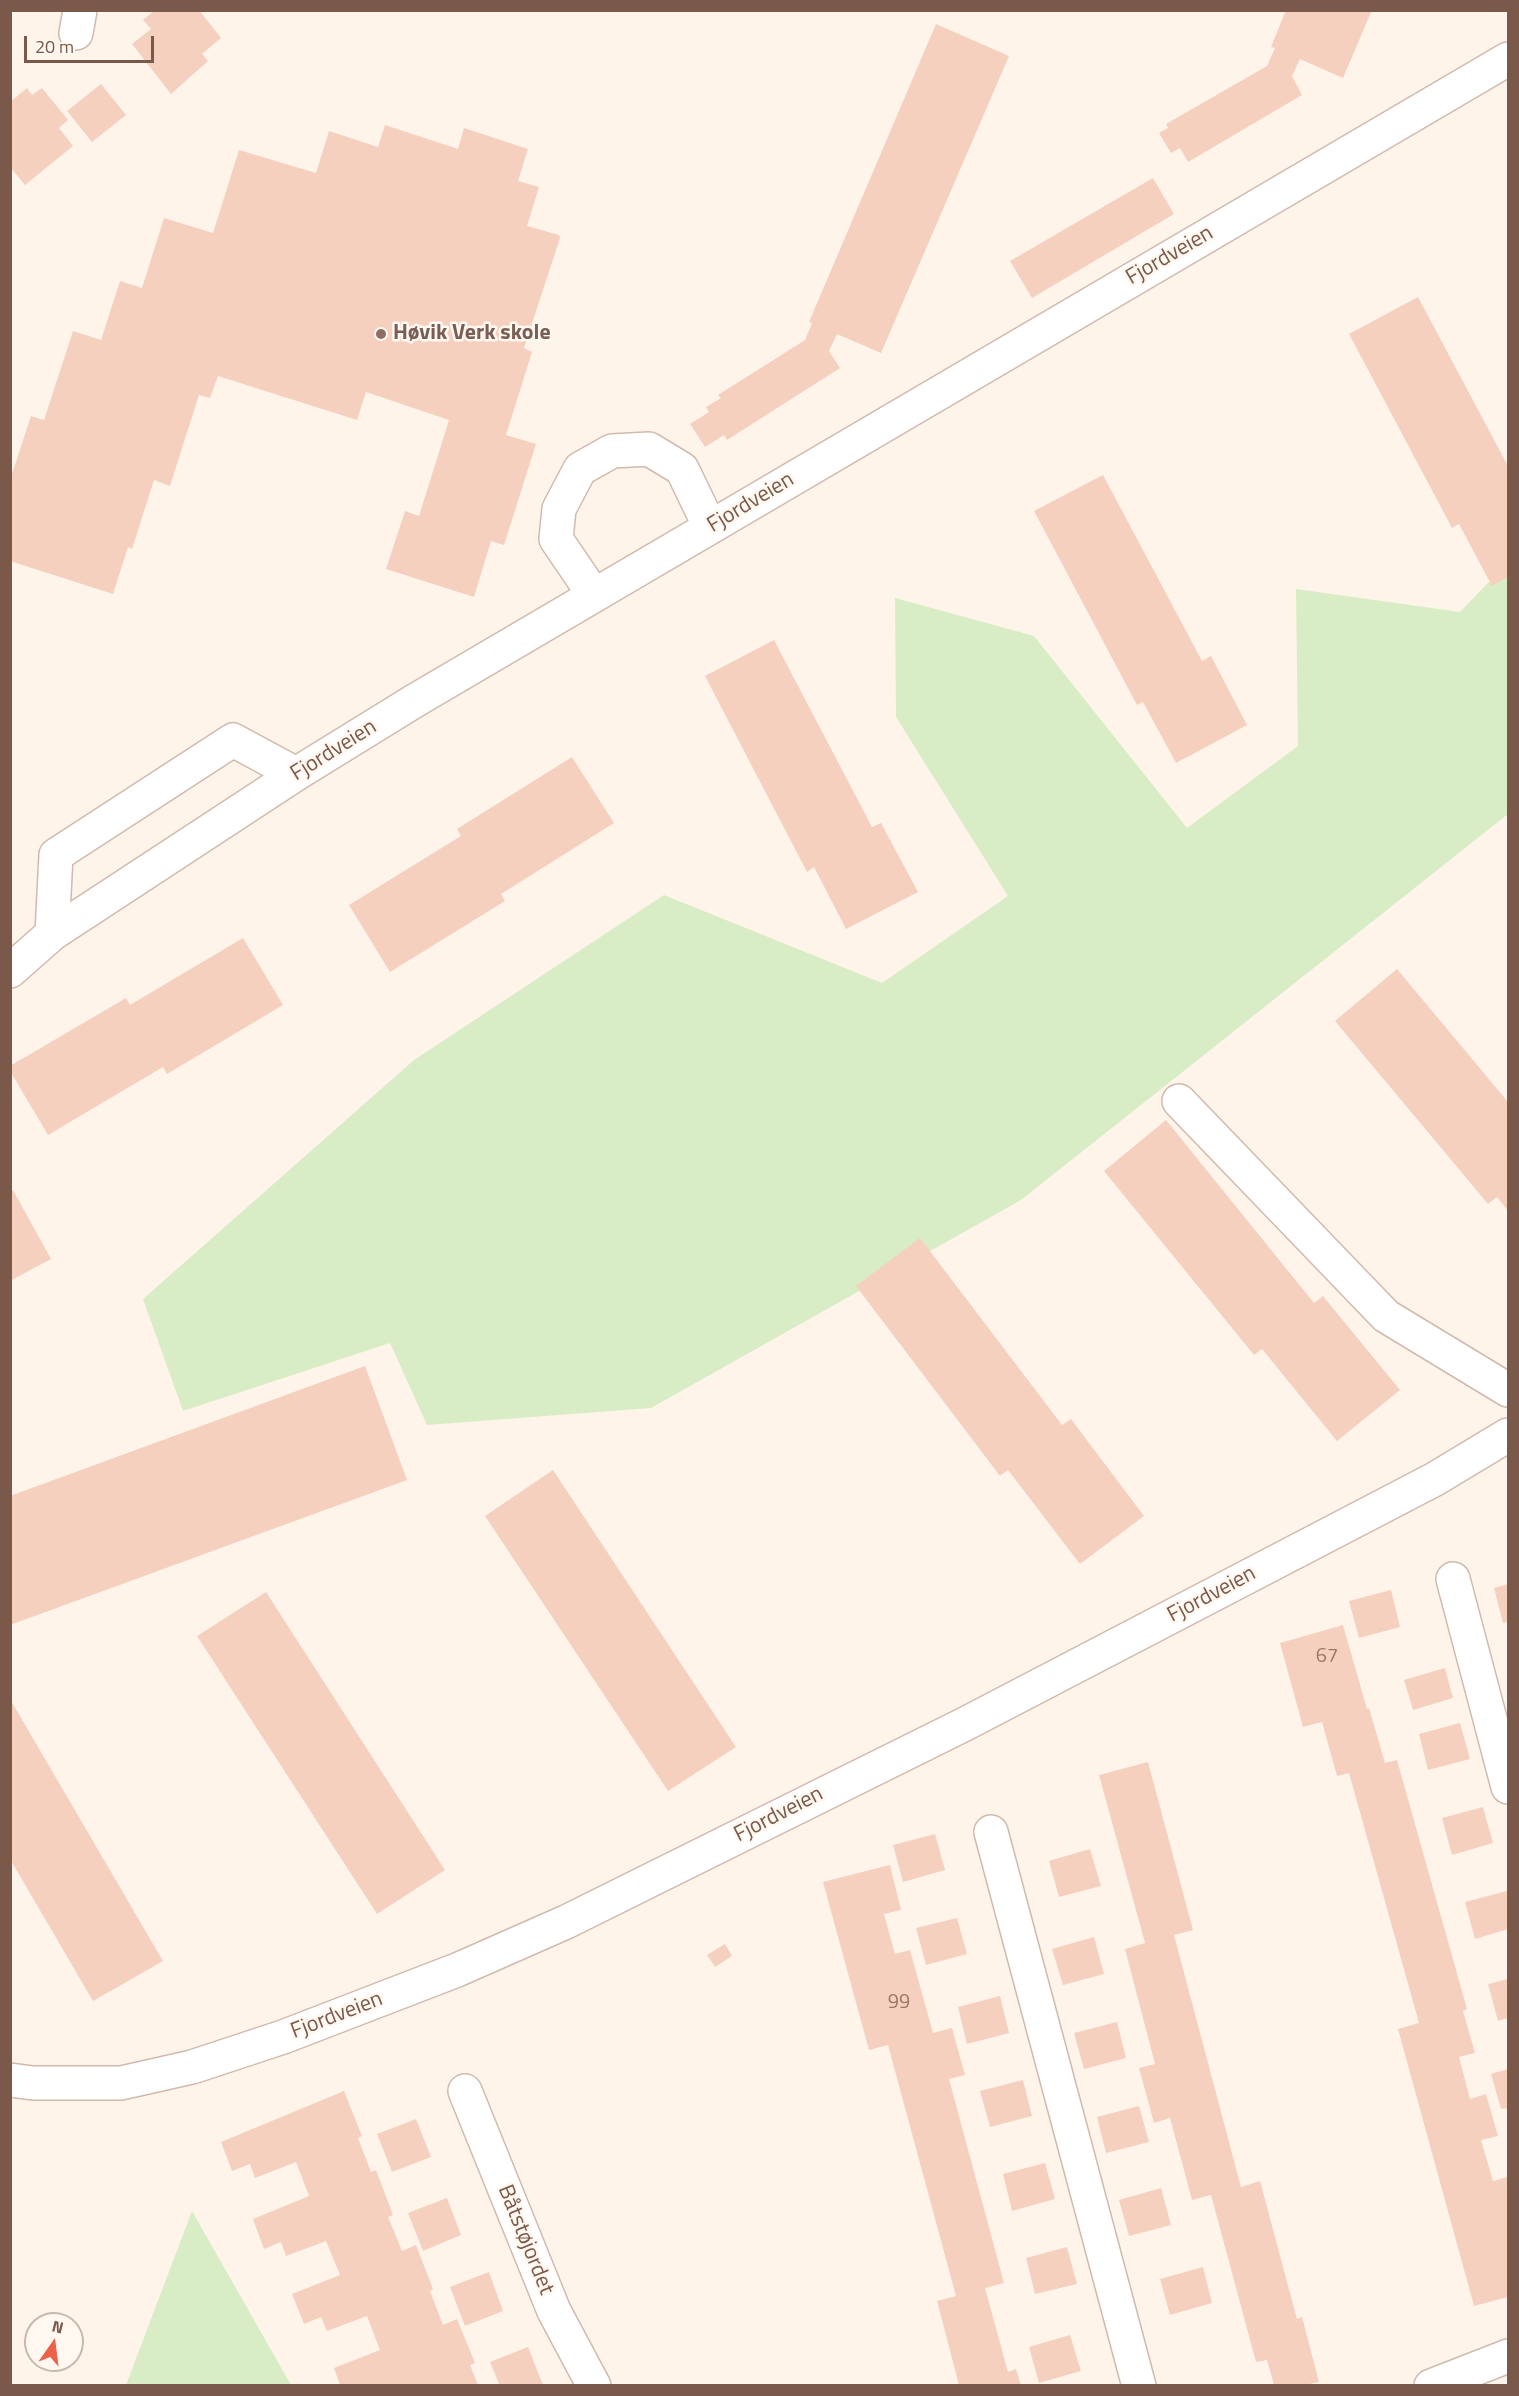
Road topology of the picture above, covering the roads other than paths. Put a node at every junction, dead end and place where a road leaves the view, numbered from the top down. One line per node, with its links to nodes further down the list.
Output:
1 (1509, 59): 2 (street, Fjordveien)
2 (710, 527): 3 (street, Fjordveien); 3 (street)
3 (594, 596): 4 (street, Fjordveien)
4 (296, 774): 5 (street, Fjordveien); 5 (street)
5 (52, 934): 6 (street, Fjordveien)
6 (10, 971)
7 (1179, 1101): 8 (street)
8 (1509, 1390)
9 (1509, 1435): 13 (street, Fjordveien)
10 (1453, 1579): 11 (street)
11 (1509, 1787)
12 (991, 1832): 17 (street)
13 (10, 2080)
14 (465, 2091): 16 (street, Båtstøjordet)
15 (1509, 2356): 18 (street)
16 (594, 2385)
17 (1139, 2385)
18 (1431, 2385)

